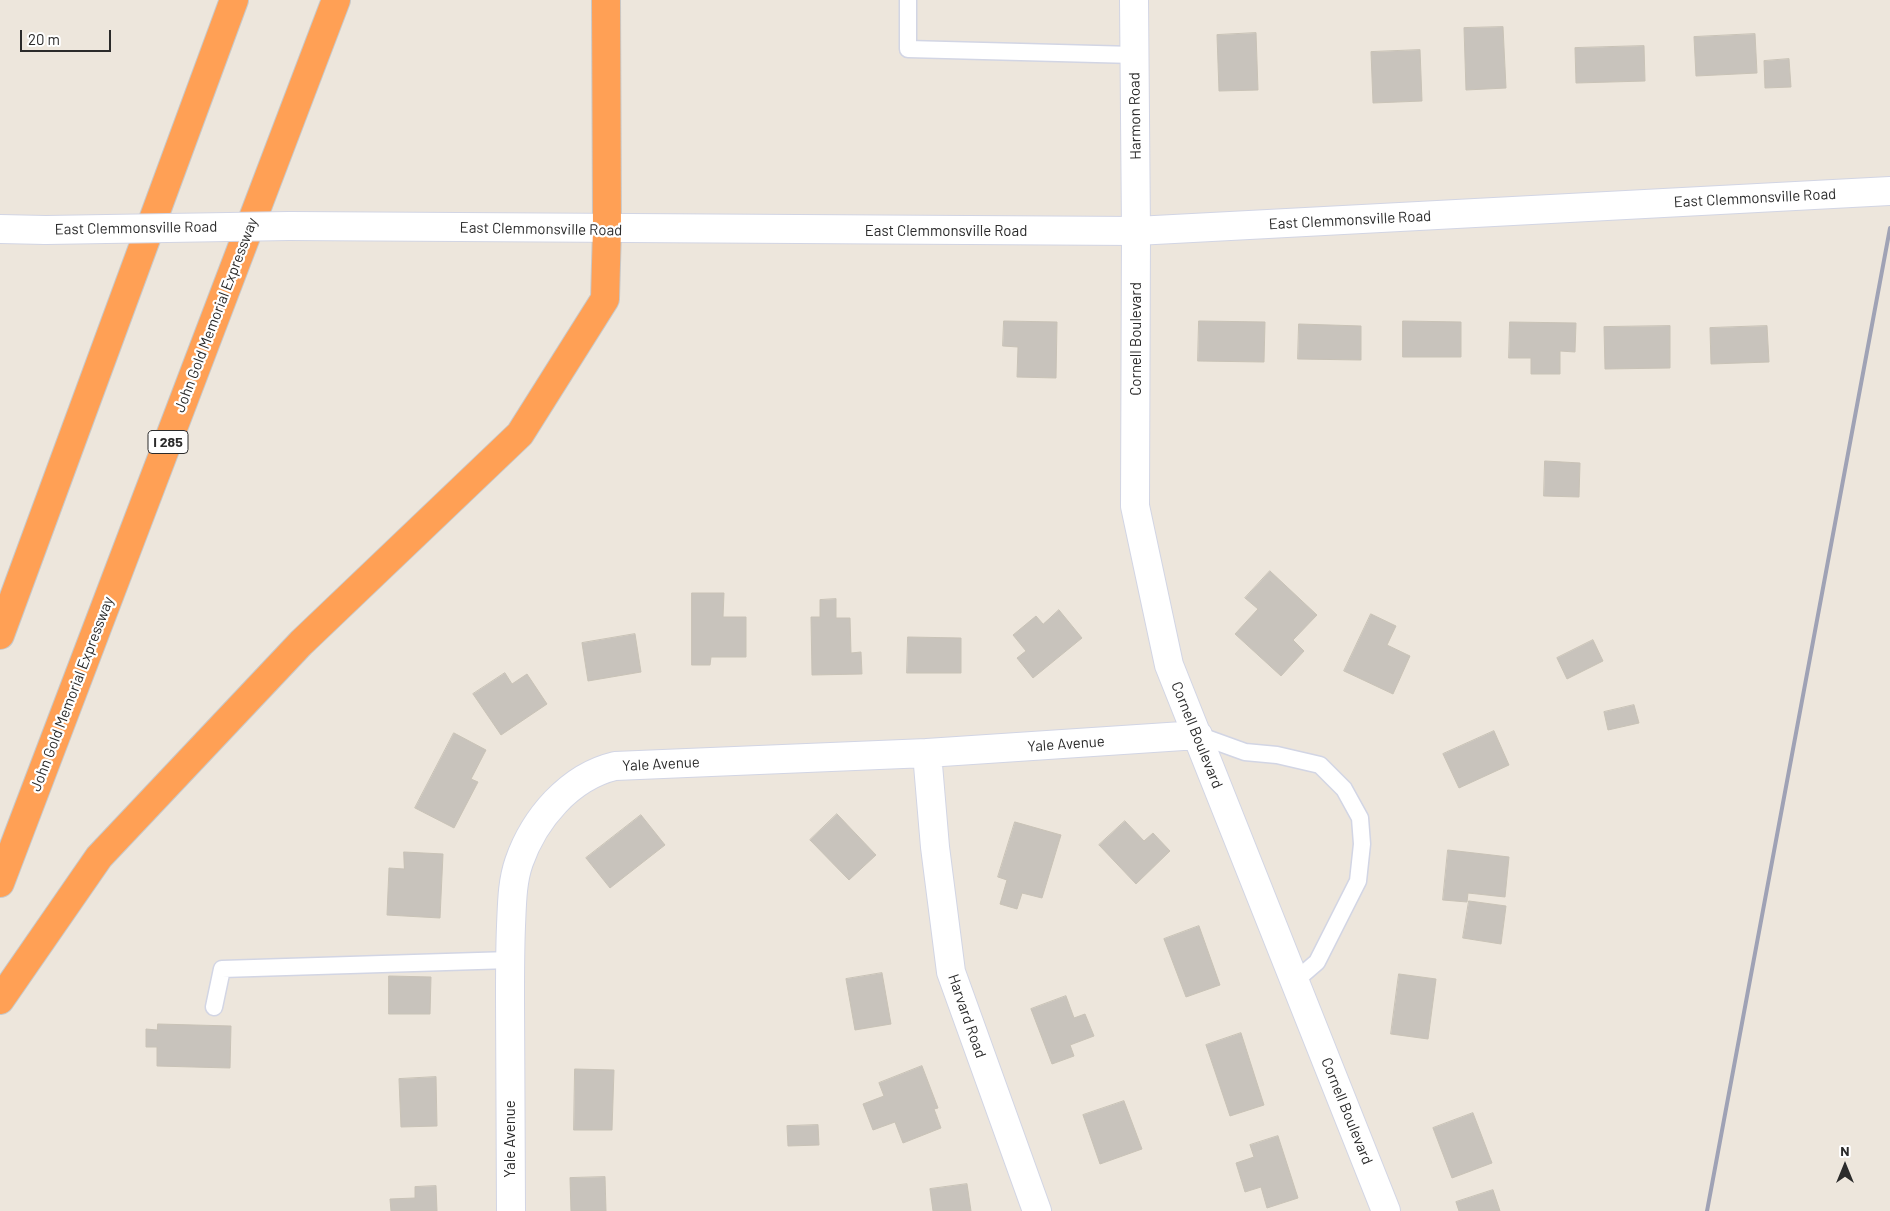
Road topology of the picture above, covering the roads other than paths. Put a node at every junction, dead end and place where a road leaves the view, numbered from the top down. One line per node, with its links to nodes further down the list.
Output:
1 (234, 0): 11 (highway)
2 (336, 0): 14 (highway, John Gold Memorial Expressway / I 285)
3 (606, 0): 9 (highway)
4 (908, 0): 6 (lane)
5 (1134, 0): 6 (street, Harmon Road)
6 (1134, 55): 10 (street, Harmon Road)
7 (1890, 191): 10 (street, East Clemmonsville Road)
8 (0, 229): 9 (street, East Clemmonsville Road, bridge)
9 (607, 229): 10 (street, East Clemmonsville Road); 17 (highway)
10 (1136, 231): 12 (street, Cornell Boulevard)
11 (0, 635)
12 (1198, 735): 13 (street, Yale Avenue); 16 (street, Cornell Boulevard); 16 (lane)
13 (926, 753): 15 (street, Yale Avenue); 20 (street, Harvard Road)
14 (0, 883)
15 (510, 960): 18 (lane); 19 (street, Yale Avenue)
16 (1295, 982): 21 (street, Cornell Boulevard)
17 (0, 1000)
18 (214, 1007)
19 (511, 1211)
20 (1037, 1211)
21 (1386, 1211)

